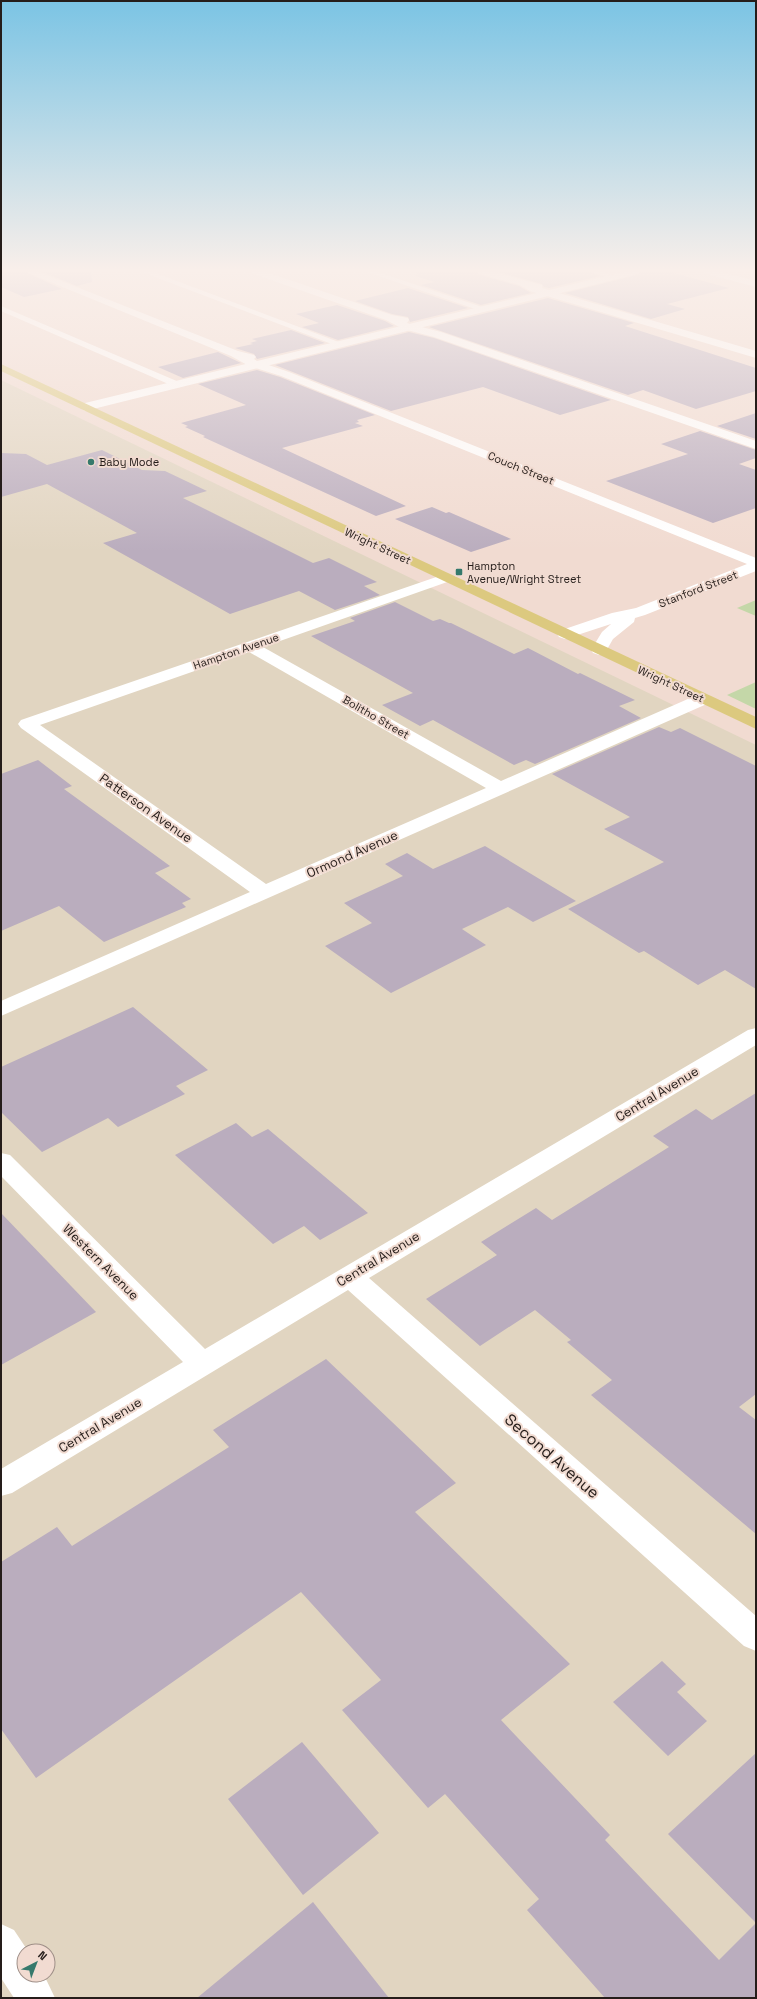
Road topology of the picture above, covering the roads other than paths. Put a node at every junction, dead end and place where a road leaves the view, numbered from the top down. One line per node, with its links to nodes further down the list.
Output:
1 (133, 365): 6 (lane)
2 (255, 365): 6 (street)
3 (263, 365): 9 (street, Couch Street)
4 (527, 365): 8 (street)
5 (1, 367): 7 (main road, Wright Street)
6 (176, 384): 7 (street)
7 (85, 407): 11 (main road, Wright Street)
8 (756, 445)
9 (756, 563)
10 (756, 566): 12 (street, Stanford Street)
11 (445, 578): 13 (main road, Wright Street); 14 (street, Hampton Avenue)
12 (640, 612): 13 (street, Stanford Street); 15 (street, Stanford Street)
13 (565, 634): 15 (main road, Wright Street)
14 (250, 646): 17 (street, Hampton Avenue); 19 (street, Bolitho Street)
15 (599, 650): 16 (main road, Wright Street)
16 (703, 699): 18 (main road, Wright Street); 19 (street, Ormond Avenue)
17 (27, 724): 20 (street, Patterson Avenue)
18 (756, 724)
19 (501, 789): 20 (street, Ormond Avenue)
20 (264, 893): 21 (street, Ormond Avenue)
21 (1, 1009)
22 (753, 1040): 24 (street, Central Avenue)
23 (1, 1161): 25 (street, Western Avenue)
24 (349, 1276): 25 (street, Central Avenue); 27 (street, Second Avenue)
25 (202, 1363): 26 (street, Central Avenue)
26 (1, 1484)
27 (756, 1636)
28 (1, 1943): 29 (street)
29 (36, 1998)

